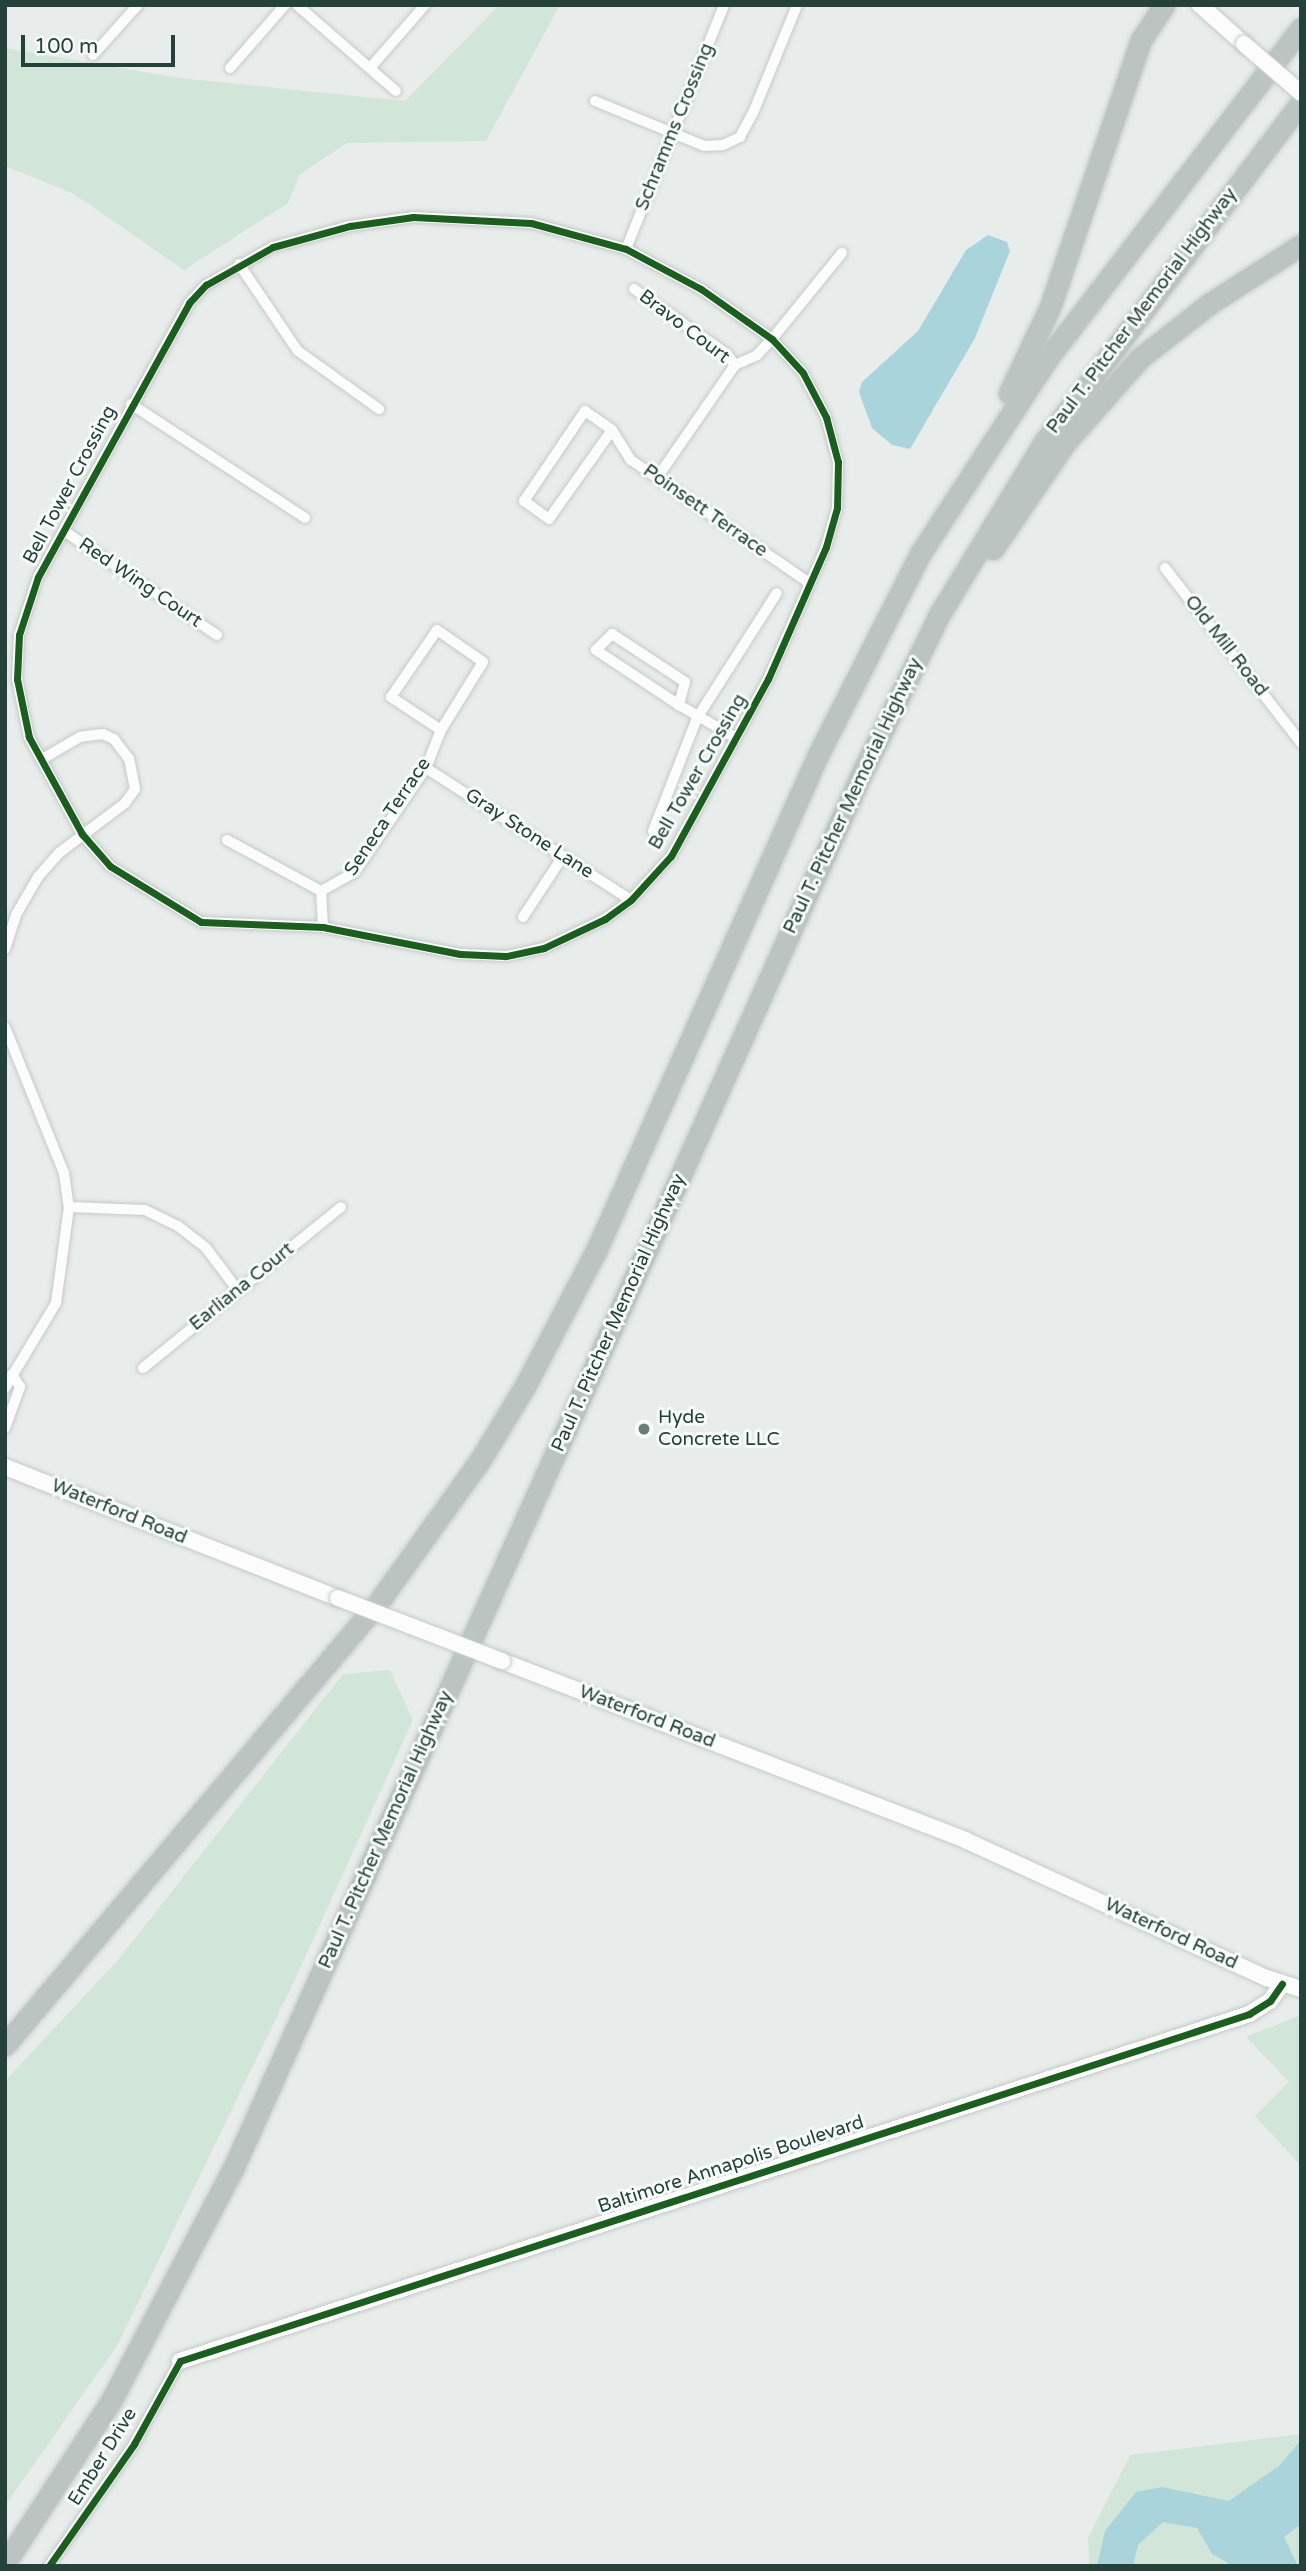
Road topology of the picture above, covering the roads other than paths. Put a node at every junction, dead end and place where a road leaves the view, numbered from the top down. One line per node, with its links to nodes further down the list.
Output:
1 (138, 5): 12 (street)
2 (285, 5): 13 (street)
3 (297, 5): 14 (street)
4 (425, 5): 14 (street)
5 (724, 5): 19 (street, Schramms Crossing)
6 (797, 5): 19 (street)
7 (1142, 5): 11 (highway)
8 (1164, 5): 11 (highway)
9 (1200, 5): 16 (main road, bridge)
10 (1301, 28): 33 (highway)
11 (1141, 40): 33 (highway)
12 (93, 55)
13 (230, 68)
14 (370, 68): 15 (street)
15 (396, 92)
16 (1301, 93)
17 (595, 101): 19 (street)
18 (1301, 103): 37 (highway, Paul T. Pitcher Memorial Highway)
19 (673, 134): 21 (street, Schramms Crossing)
20 (1300, 246): 37 (highway)
21 (626, 249): 23 (street, Bell Tower Crossing); 25 (street, Bell Tower Crossing)
22 (842, 253): 25 (street)
23 (239, 264): 27 (street, Bell Tower Crossing); 28 (street)
24 (634, 289): 26 (street, Bravo Court)
25 (772, 340): 26 (street); 35 (street, Bell Tower Crossing)
26 (735, 365): 30 (street)
27 (131, 404): 31 (street); 32 (street, Bell Tower Crossing)
28 (379, 409)
29 (612, 430): 29 (street, Poinsett Terrace); 30 (street, Poinsett Terrace)
30 (657, 478): 35 (street, Poinsett Terrace)
31 (305, 518)
32 (64, 531): 38 (street, Red Wing Court); 46 (street, Bell Tower Crossing)
33 (920, 554): 70 (highway)
34 (1165, 568): 42 (street, Old Mill Road)
35 (809, 583): 44 (street, Bell Tower Crossing)
36 (777, 593): 40 (street)
37 (939, 615): 72 (highway, Paul T. Pitcher Memorial Highway)
38 (217, 635)
39 (680, 705): 39 (street); 40 (street)
40 (698, 718): 44 (street); 48 (street)
41 (1301, 723): 42 (street)
42 (1287, 724): 45 (street, Old Mill Road)
43 (441, 730): 43 (street, Seneca Terrace); 47 (street, Seneca Terrace)
44 (736, 738): 53 (street, Bell Tower Crossing)
45 (1301, 743)
46 (41, 759): 49 (street, Bell Tower Crossing); 49 (street)
47 (426, 768): 51 (street, Gray Stone Lane); 52 (street, Seneca Terrace)
48 (653, 831)
49 (82, 834): 55 (street, Bell Tower Crossing); 56 (street)
50 (227, 840): 52 (street)
51 (563, 856): 53 (street, Gray Stone Lane); 54 (street)
52 (321, 891): 55 (street)
53 (631, 900): 55 (street, Bell Tower Crossing)
54 (523, 918)
55 (323, 927)
56 (5, 948)
57 (5, 1027): 58 (street)
58 (19, 1067): 59 (street); 60 (street)
59 (5, 1069)
60 (69, 1207): 62 (street); 64 (street)
61 (341, 1207): 62 (street, Earliana Court)
62 (237, 1289): 63 (street, Earliana Court)
63 (143, 1368)
64 (12, 1374): 65 (street); 66 (street)
65 (5, 1388)
66 (5, 1428)
67 (5, 1467): 68 (main road, Waterford Road, bridge)
68 (1282, 1984): 69 (main road); 71 (main road, Baltimore Annapolis Boulevard)
69 (1301, 1989)
70 (5, 2045)
71 (180, 2361): 73 (street, Ember Drive)
72 (5, 2563)
73 (49, 2566)

